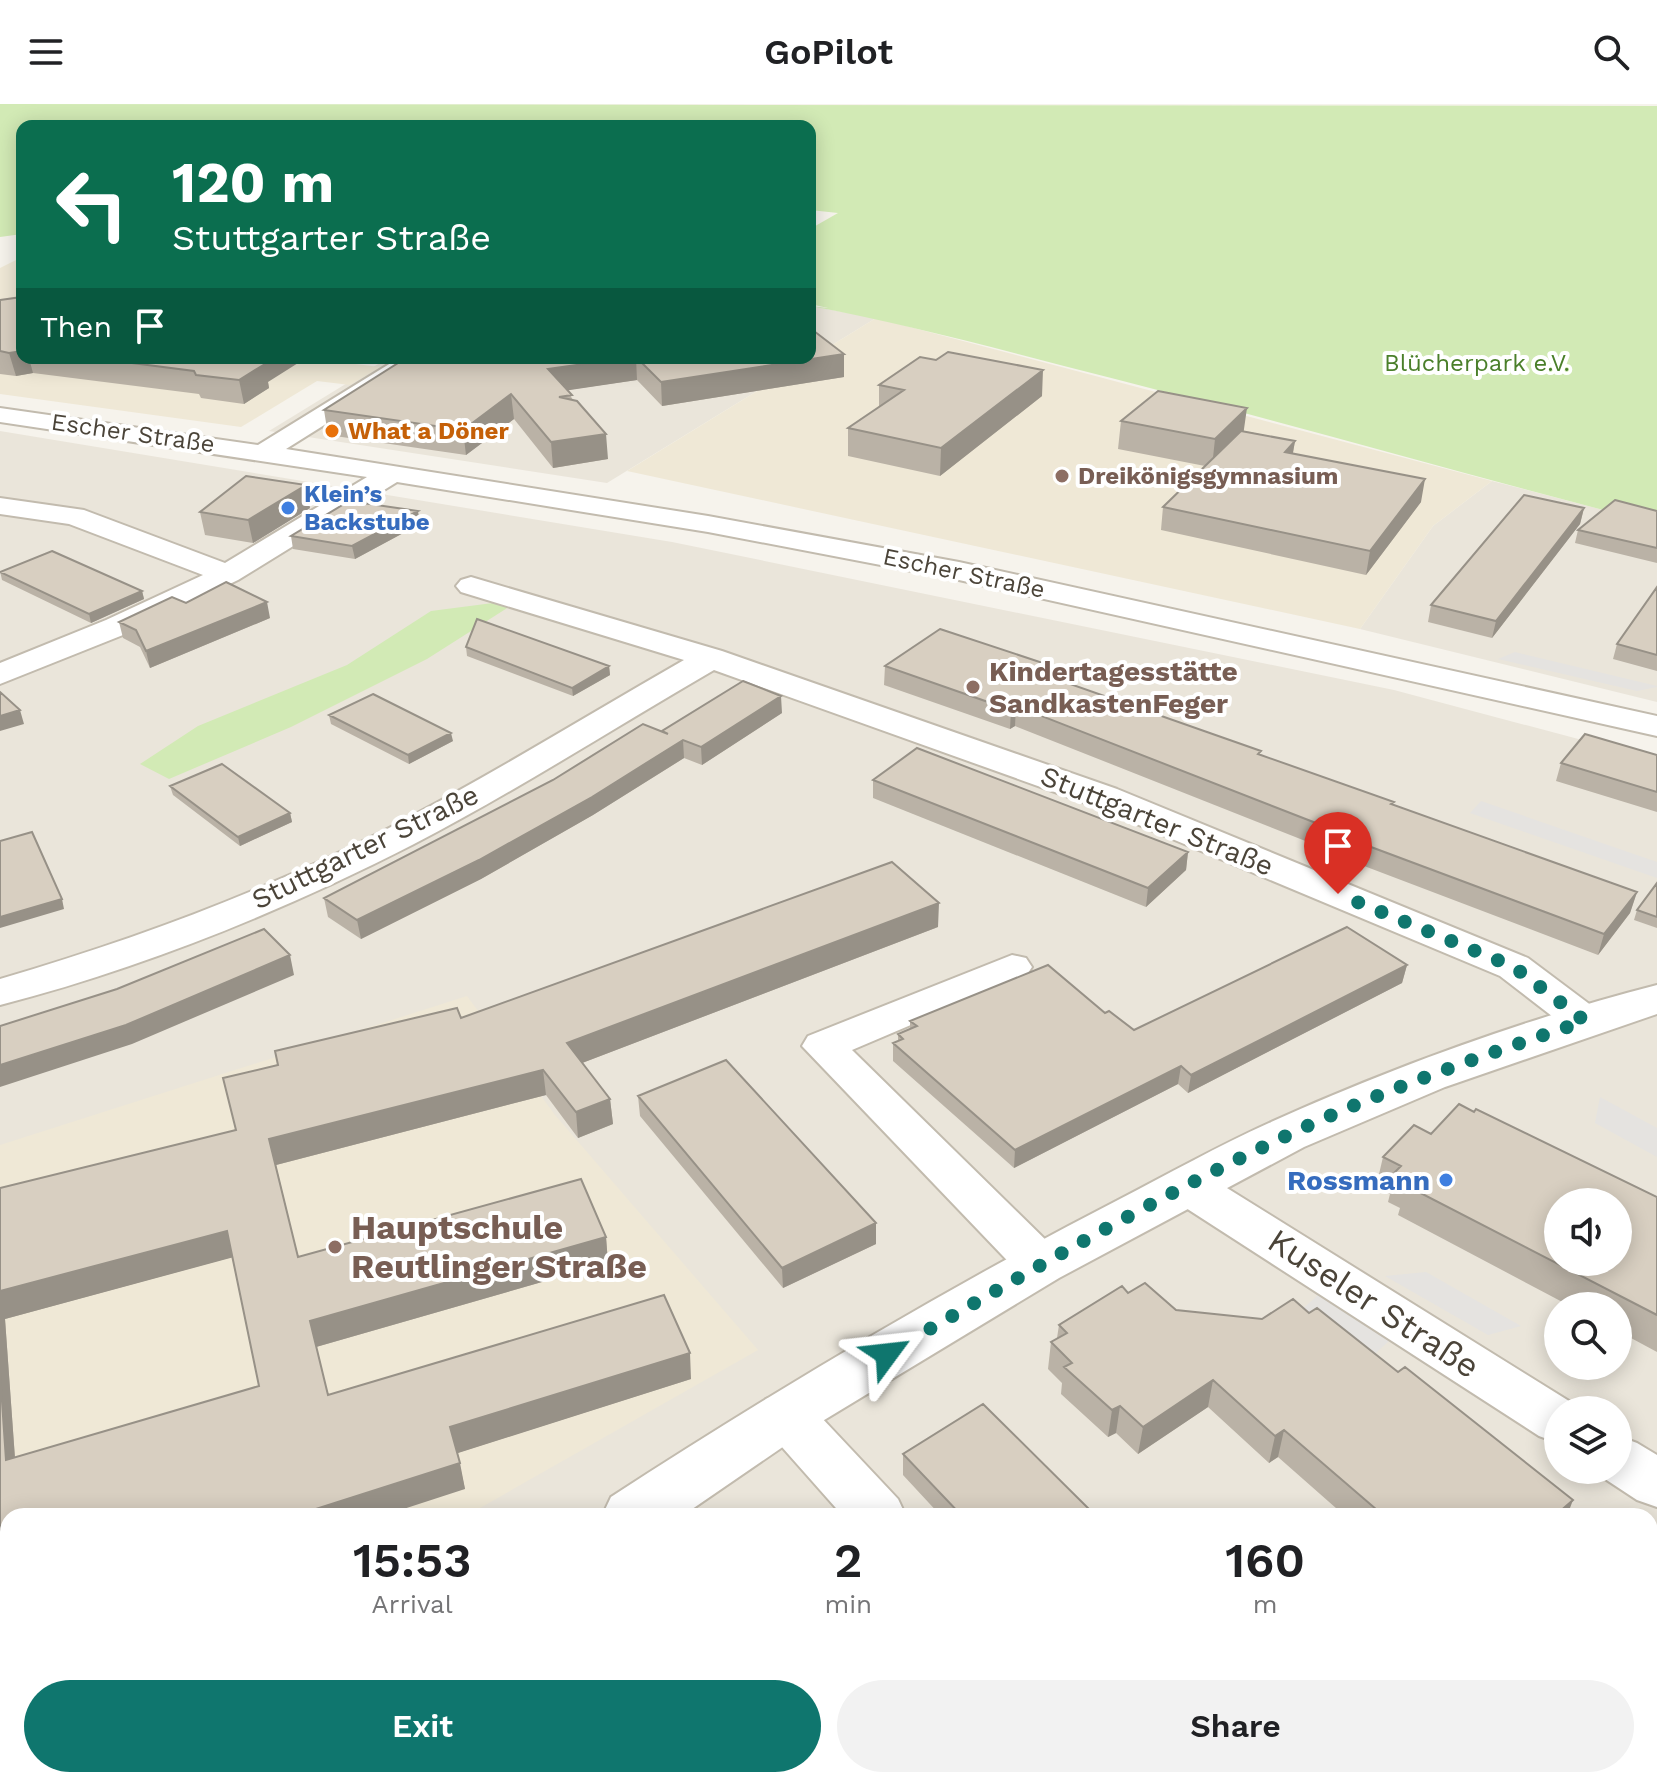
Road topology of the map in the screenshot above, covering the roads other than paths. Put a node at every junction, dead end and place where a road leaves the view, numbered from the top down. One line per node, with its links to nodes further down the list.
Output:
1 (404, 364): 3 (street)
2 (0, 415): 3 (street, Escher Straße)
3 (265, 452): 4 (street, Escher Straße)
4 (393, 473): 6 (street); 10 (street, Escher Straße)
5 (0, 506): 6 (street)
6 (228, 574): 9 (street)
7 (471, 586): 8 (street, Stuttgarter Straße)
8 (711, 658): 12 (street, Stuttgarter Straße); 14 (street, Stuttgarter Straße)
9 (0, 674)
10 (1657, 726)
11 (1012, 967): 16 (street)
12 (0, 992)
13 (1657, 999): 14 (street)
14 (1585, 1021): 15 (street)
15 (1189, 1187): 16 (street); 17 (street, Kuseler Straße)
16 (1040, 1264): 18 (street)
17 (1544, 1412)
18 (785, 1414): 21 (street); 22 (street)
19 (1632, 1468): 20 (street)
20 (1657, 1484)
21 (645, 1508)
22 (871, 1508)

